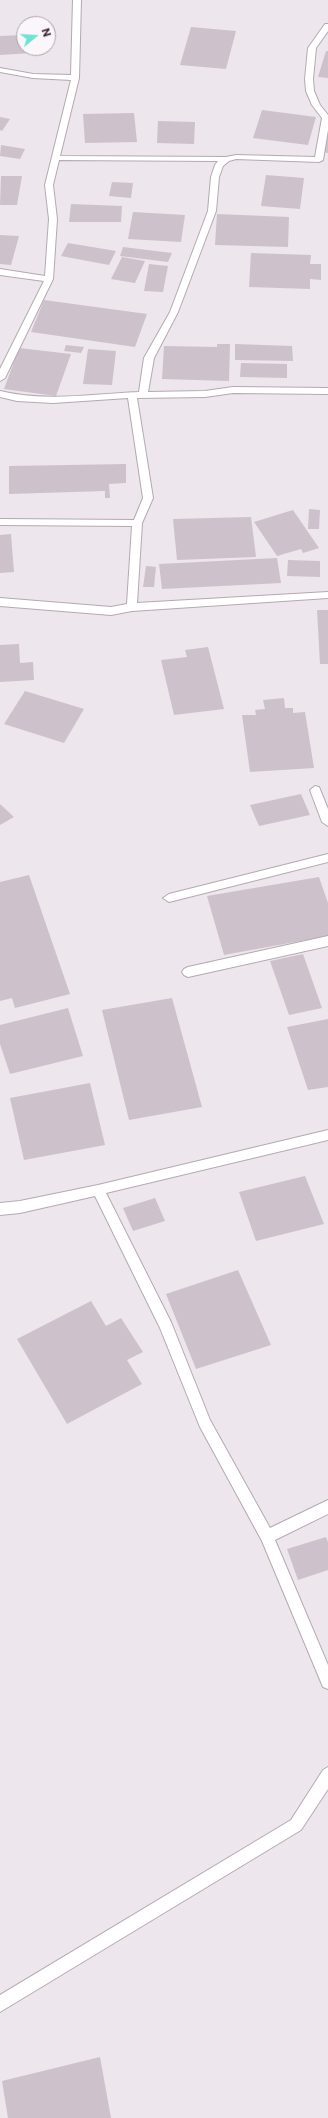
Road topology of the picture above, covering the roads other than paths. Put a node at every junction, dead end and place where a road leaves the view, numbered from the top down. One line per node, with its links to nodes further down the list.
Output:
1 (77, 0): 4 (street)
2 (328, 26): 7 (street)
3 (0, 70): 4 (street)
4 (74, 78): 5 (street)
5 (55, 158): 6 (street); 10 (street)
6 (226, 159): 7 (street); 15 (street)
7 (319, 160): 8 (street)
8 (328, 162)
9 (0, 272): 10 (street)
10 (49, 279): 11 (street)
11 (0, 378)
12 (328, 391): 15 (street)
13 (0, 394): 14 (street)
14 (132, 395): 15 (street); 17 (street)
15 (143, 395)
16 (0, 522): 17 (street)
17 (137, 523): 20 (street)
18 (328, 595): 20 (street)
19 (0, 602): 20 (street)
20 (132, 607)
21 (315, 790): 22 (street)
22 (328, 822)
23 (328, 858): 24 (street)
24 (169, 898)
25 (328, 941): 26 (street)
26 (188, 972)
27 (328, 1135): 28 (street)
28 (98, 1190): 29 (street); 31 (street)
29 (0, 1209)
30 (328, 1507): 31 (street)
31 (267, 1537): 32 (street)
32 (328, 1682)
33 (328, 1775): 34 (street)
34 (0, 2004)

